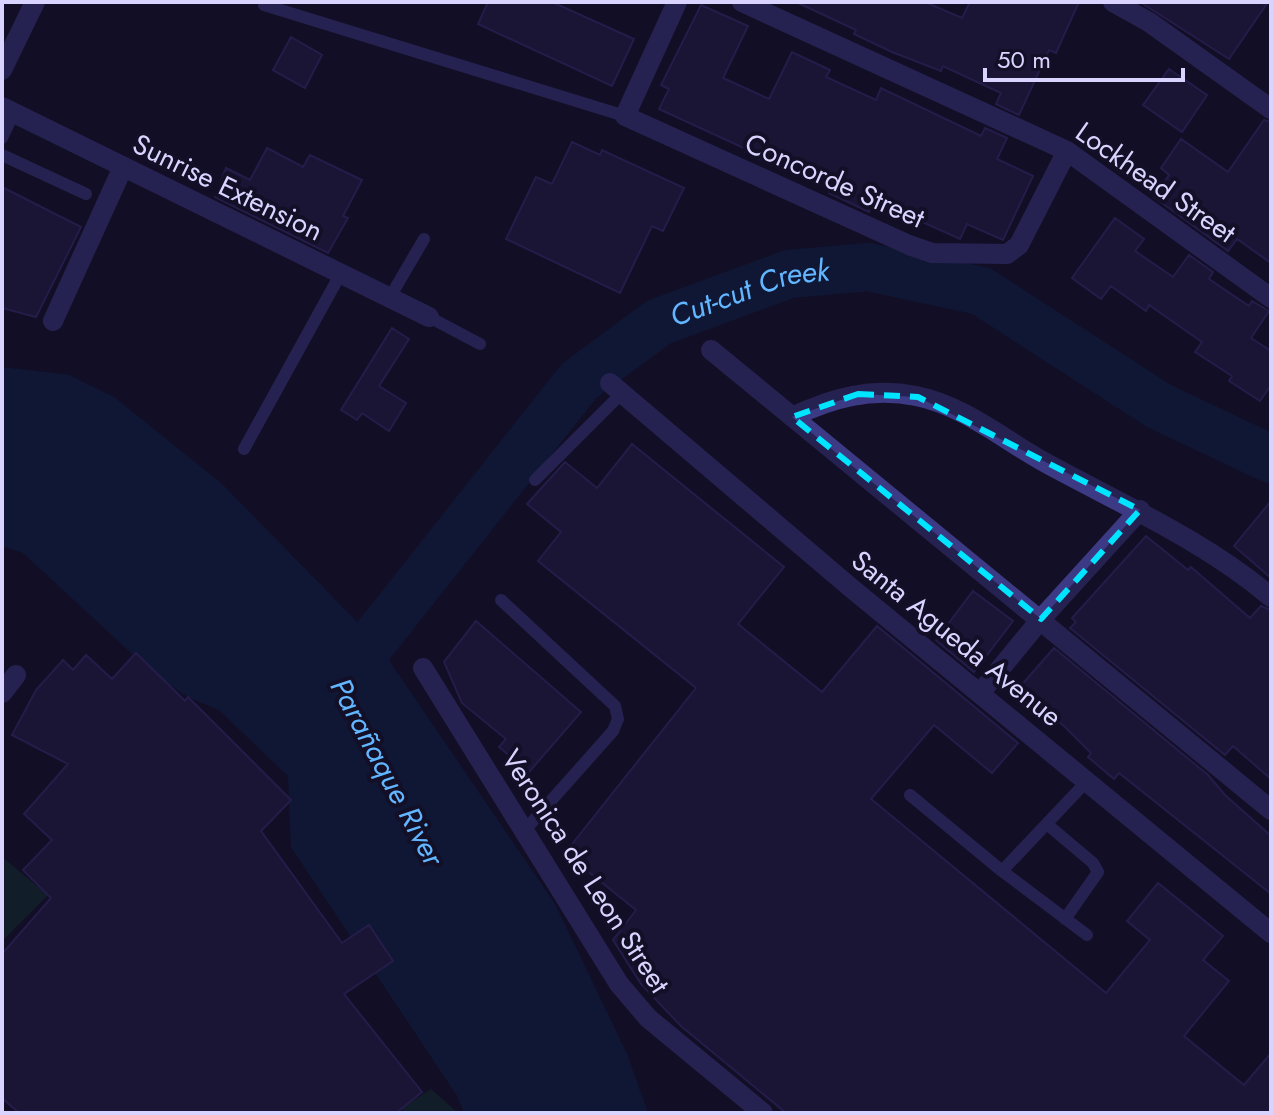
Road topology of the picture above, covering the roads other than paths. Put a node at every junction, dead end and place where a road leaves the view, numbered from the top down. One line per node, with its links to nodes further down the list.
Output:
1 (35, 2): 6 (street)
2 (677, 2): 9 (street)
3 (742, 2): 11 (street, Lockhead Street)
4 (1113, 2): 7 (street)
5 (264, 5): 9 (lane)
6 (2, 70)
7 (1271, 109)
8 (8, 110): 10 (lane); 13 (street, Sunrise Extension)
9 (625, 116): 11 (street, Concorde Street)
10 (2, 138)
11 (1067, 151): 18 (street, Lockhead Street)
12 (2, 155): 14 (lane)
13 (123, 167): 16 (street, Sunrise Extension); 20 (street)
14 (86, 194)
15 (424, 239): 17 (lane)
16 (341, 273): 17 (street, Sunrise Extension); 25 (lane)
17 (390, 297): 19 (street, Sunrise Extension)
18 (1271, 298)
19 (429, 317): 21 (lane)
20 (53, 321)
21 (480, 344)
22 (711, 350): 24 (street)
23 (616, 388): 26 (lane); 33 (street, Santa Agueda Avenue)
24 (792, 417): 27 (street); 30 (street)
25 (244, 449)
26 (535, 480)
27 (1140, 510): 28 (street); 30 (street)
28 (1271, 597)
29 (501, 600): 39 (lane)
30 (1041, 619): 33 (street); 37 (street)
31 (423, 668): 39 (street, Veronica de Leon Street)
32 (16, 675): 34 (street)
33 (981, 692): 35 (street, Santa Agueda Avenue)
34 (2, 693)
35 (1087, 781): 38 (lane); 42 (street, Santa Agueda Avenue)
36 (910, 795): 40 (lane)
37 (1271, 810)
38 (1048, 825): 40 (lane); 41 (lane)
39 (525, 830): 44 (street, Veronica de Leon Street)
40 (1002, 871): 41 (lane)
41 (1065, 919): 43 (lane)
42 (1271, 933)
43 (1087, 935)
44 (763, 1113)

